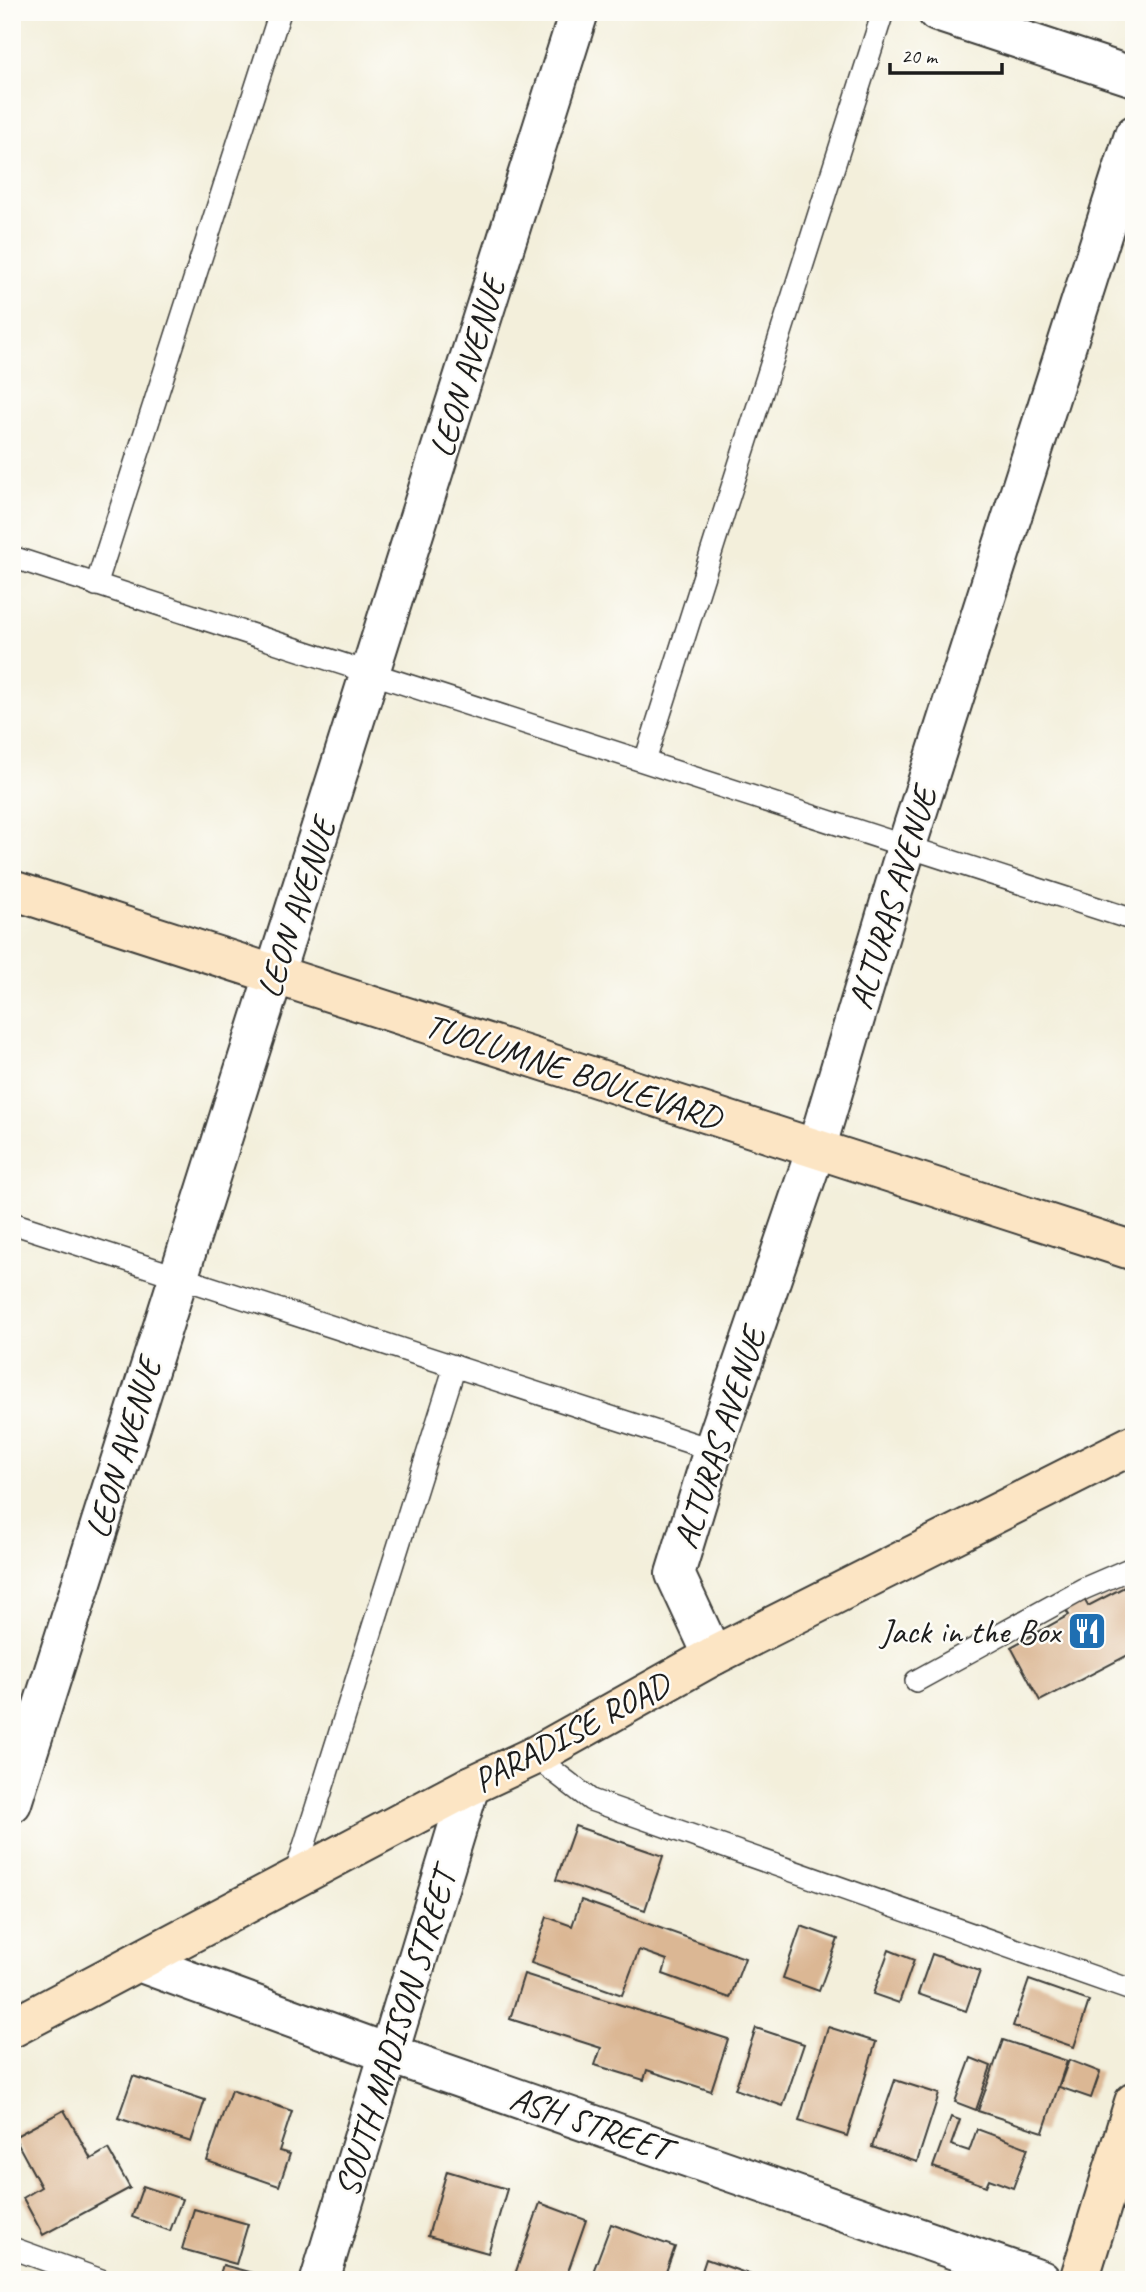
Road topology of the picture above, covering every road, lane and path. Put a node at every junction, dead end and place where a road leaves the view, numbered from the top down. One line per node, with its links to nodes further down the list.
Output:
1 (280, 12): 8 (lane)
2 (579, 12): 9 (street, LEON AVENUE)
3 (883, 12): 10 (lane)
4 (937, 12): 5 (street)
5 (1134, 77)
6 (1134, 135): 11 (street, ALTURAS AVENUE)
7 (12, 557): 8 (lane)
8 (96, 586): 9 (lane)
9 (371, 676): 10 (lane); 14 (street, LEON AVENUE)
10 (645, 761): 11 (lane)
11 (906, 848): 13 (lane); 15 (street, ALTURAS AVENUE)
12 (12, 890): 14 (main road, TUOLUMNE BOULEVARD)
13 (1134, 920)
14 (275, 976): 15 (main road, TUOLUMNE BOULEVARD); 18 (street, LEON AVENUE)
15 (816, 1149): 17 (main road, TUOLUMNE BOULEVARD); 21 (street, ALTURAS AVENUE)
16 (12, 1223): 18 (lane)
17 (1134, 1251)
18 (177, 1275): 19 (lane); 27 (street, LEON AVENUE)
19 (456, 1366): 21 (lane); 28 (lane)
20 (1134, 1444): 23 (main road, PARADISE ROAD)
21 (713, 1450): 23 (street, ALTURAS AVENUE)
22 (1134, 1567): 24 (lane)
23 (713, 1656): 25 (main road, PARADISE ROAD)
24 (916, 1681)
25 (534, 1756): 26 (main road, PARADISE ROAD); 30 (lane)
26 (470, 1786): 28 (main road, PARADISE ROAD); 32 (street, SOUTH MADISON STREET)
27 (12, 1803)
28 (294, 1880): 29 (main road, PARADISE ROAD)
29 (141, 1963): 31 (main road, PARADISE ROAD); 32 (street, ASH STREET)
30 (1134, 1991)
31 (12, 2028)
32 (390, 2054): 36 (street, SOUTH MADISON STREET); 37 (street, ASH STREET)
33 (1134, 2102): 38 (main road)
34 (12, 2248): 35 (lane)
35 (102, 2280)
36 (320, 2280)
37 (1041, 2280)
38 (1079, 2280)

